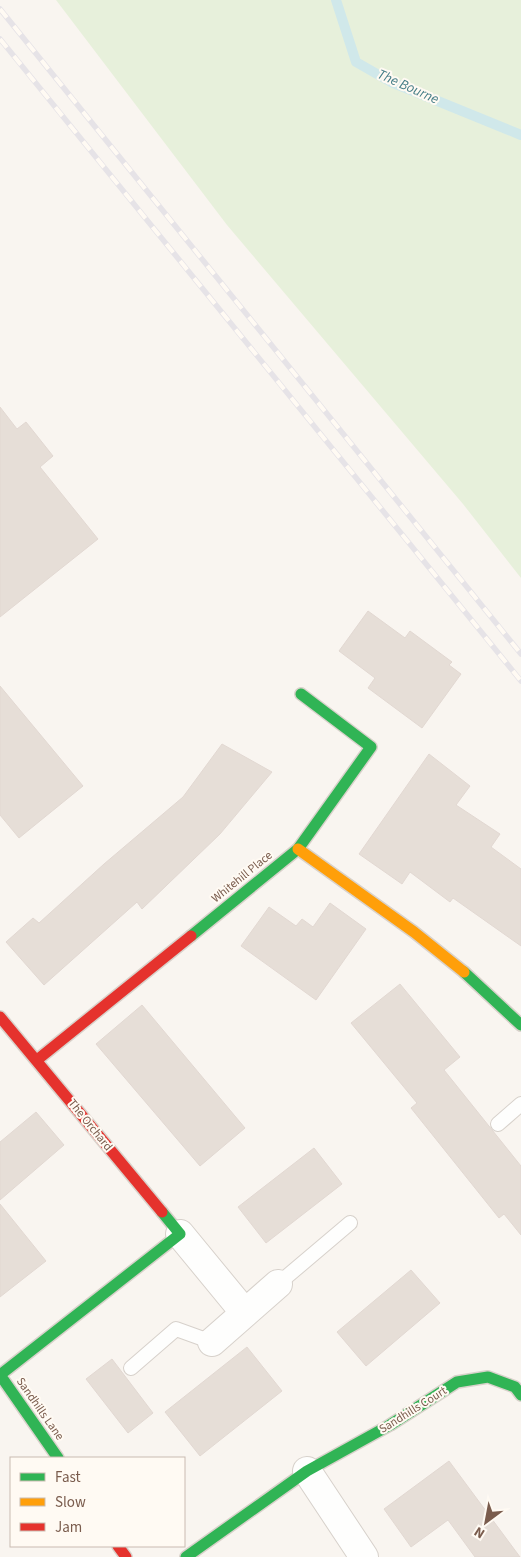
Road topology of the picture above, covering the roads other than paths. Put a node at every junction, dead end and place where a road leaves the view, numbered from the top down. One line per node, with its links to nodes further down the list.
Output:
1 (301, 694): 2 (street, Whitehill Place)
2 (298, 849): 4 (street); 5 (street, Whitehill Place)
3 (0, 1017): 5 (street, The Orchard)
4 (521, 1025)
5 (37, 1060): 9 (street, The Orchard)
6 (521, 1104): 7 (lane)
7 (498, 1124)
8 (350, 1223): 10 (lane)
9 (180, 1234): 11 (street, The Orchard); 14 (street)
10 (278, 1284): 11 (street)
11 (244, 1313): 12 (street)
12 (212, 1342): 13 (lane)
13 (131, 1368)
14 (0, 1375): 16 (street, Sandhills Lane)
15 (521, 1395): 17 (street, Sandhills Court)
16 (57, 1457)
17 (307, 1471): 18 (street, Sandhills Court); 19 (street)
18 (186, 1557)
19 (364, 1557)

